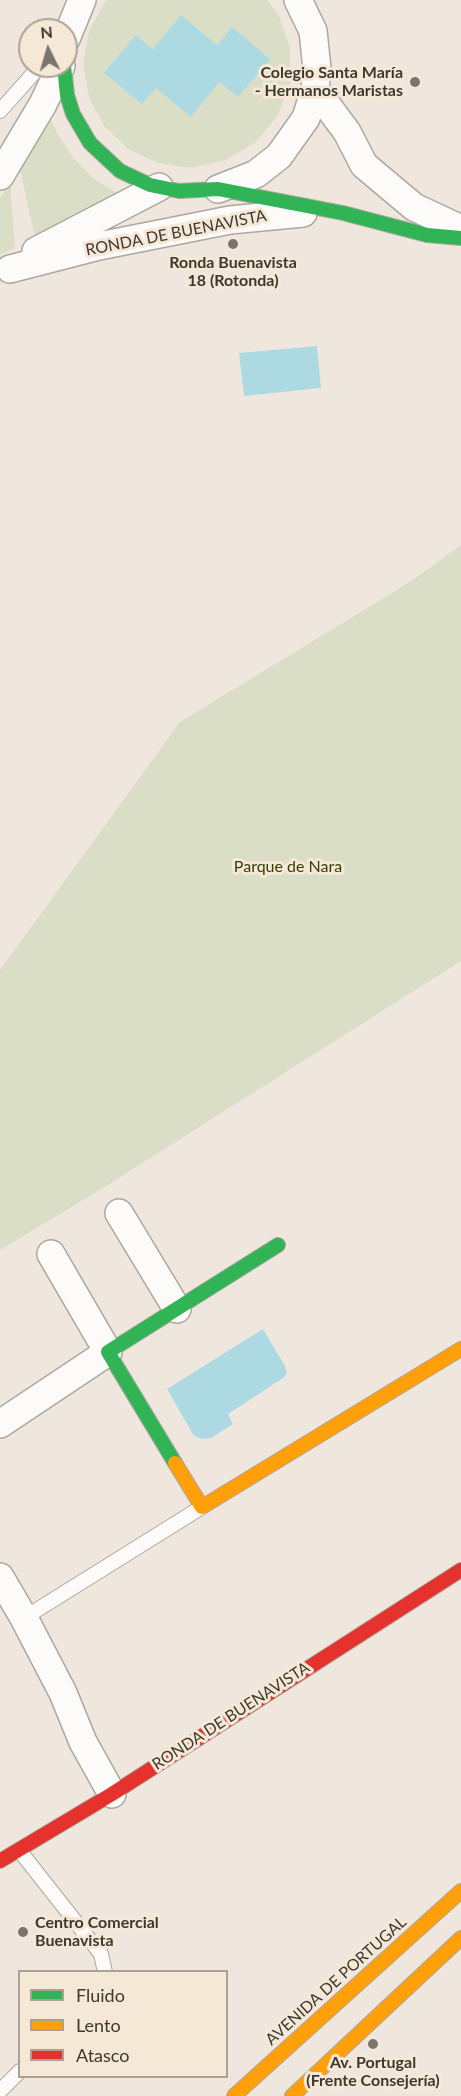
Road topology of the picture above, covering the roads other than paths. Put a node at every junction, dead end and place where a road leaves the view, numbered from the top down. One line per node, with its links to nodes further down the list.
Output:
1 (82, 0): 3 (street)
2 (302, 2): 7 (street, RONDA DE BUENAVISTA)
3 (74, 18)
4 (29, 78): 8 (lane)
5 (57, 78): 9 (street, RONDA DE BUENAVISTA)
6 (65, 78): 10 (street, RONDA DE BUENAVISTA)
7 (315, 89): 11 (street, RONDA DE BUENAVISTA); 13 (street)
8 (0, 111)
9 (0, 176)
10 (159, 187): 11 (street, RONDA DE BUENAVISTA); 15 (street, RONDA DE BUENAVISTA)
11 (218, 189): 12 (street, RONDA DE BUENAVISTA)
12 (344, 213): 14 (street, RONDA DE BUENAVISTA); 15 (street, RONDA DE BUENAVISTA)
13 (461, 230)
14 (461, 238)
15 (5, 272)
16 (119, 1213): 19 (street)
17 (278, 1245): 19 (street)
18 (51, 1254): 21 (street)
19 (177, 1309): 21 (street)
20 (461, 1349): 23 (street)
21 (108, 1352): 22 (street); 23 (street)
22 (0, 1424)
23 (202, 1507): 26 (lane)
24 (461, 1570): 27 (street, RONDA DE BUENAVISTA)
25 (0, 1577): 26 (street)
26 (24, 1618): 27 (street)
27 (112, 1794): 28 (street, RONDA DE BUENAVISTA)
28 (19, 1850): 29 (street, RONDA DE BUENAVISTA); 32 (lane)
29 (0, 1862)
30 (461, 1892): 35 (street, AVENIDA DE PORTUGAL)
31 (461, 1938): 36 (street)
32 (105, 1970)
33 (18, 2073): 34 (lane)
34 (0, 2091)
35 (234, 2096)
36 (292, 2096)

